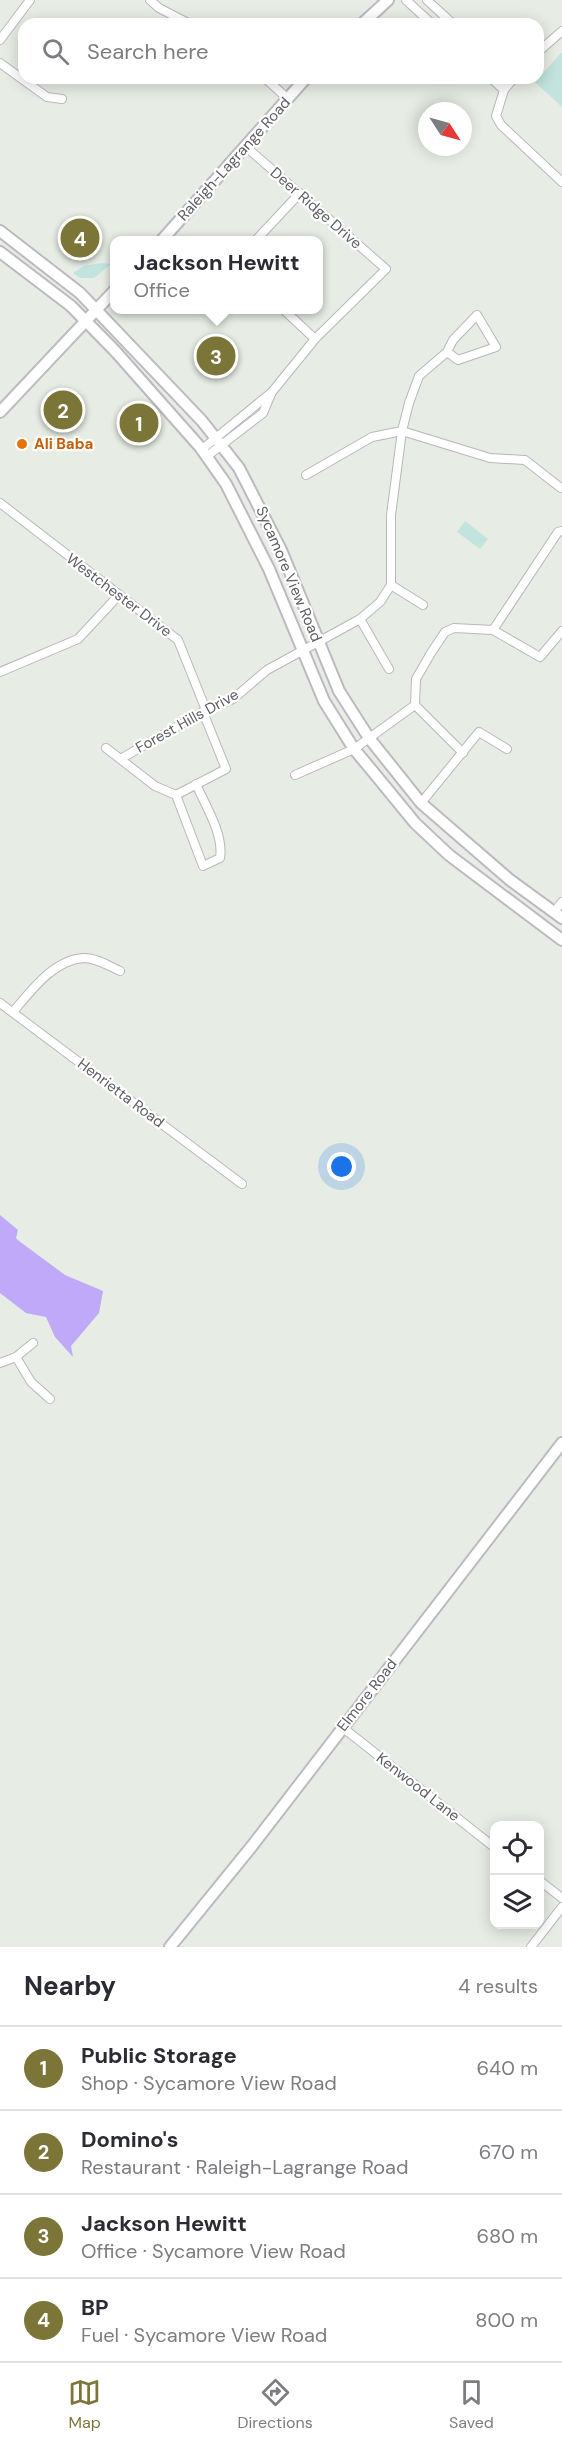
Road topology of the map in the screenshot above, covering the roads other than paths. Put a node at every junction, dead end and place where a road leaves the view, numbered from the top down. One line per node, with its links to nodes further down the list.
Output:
1 (30, 0): 11 (street)
2 (150, 0): 6 (street)
3 (388, 0): 7 (main road)
4 (406, 0): 8 (street)
5 (427, 0): 9 (street)
6 (180, 18)
7 (368, 18)
8 (426, 18)
9 (446, 18)
10 (562, 32): 12 (street)
11 (0, 40)
12 (544, 47)
13 (0, 63): 14 (street)
14 (18, 76)
15 (29, 84): 21 (street)
16 (272, 84): 22 (street)
17 (301, 84): 22 (main road, Raleigh-Lagrange Road)
18 (498, 84): 20 (street)
19 (508, 84): 20 (street)
20 (504, 90): 24 (street)
21 (63, 99)
22 (288, 99): 23 (main road, Raleigh-Lagrange Road)
23 (245, 146): 25 (street, Deer Ridge Drive); 27 (main road, Raleigh-Lagrange Road)
24 (562, 182)
25 (300, 194): 28 (street); 34 (street, Deer Ridge Drive)
26 (0, 231): 31 (main road, Sycamore View Road)
27 (166, 236)
28 (260, 236)
29 (0, 252): 33 (main road, Sycamore View Road)
30 (110, 295): 31 (main road)
31 (97, 309): 33 (main road); 36 (main road, Sycamore View Road)
32 (289, 314): 34 (street)
33 (85, 321): 37 (main road, Sycamore View Road); 39 (main road)
34 (315, 339): 42 (street)
35 (447, 352): 35 (street); 41 (street)
36 (146, 363): 37 (main road); 38 (main road, Sycamore View Road)
37 (135, 373): 40 (main road, Sycamore View Road)
38 (187, 406): 40 (main road); 42 (main road, Sycamore View Road)
39 (0, 412)
40 (175, 418): 43 (main road, Sycamore View Road)
41 (402, 431): 44 (street); 45 (street); 48 (street)
42 (218, 442): 43 (street); 54 (main road, Sycamore View Road)
43 (204, 453): 55 (main road, Sycamore View Road)
44 (306, 475)
45 (561, 488)
46 (0, 503): 49 (street, Westchester Drive)
47 (562, 531): 52 (street)
48 (391, 585): 50 (street); 51 (street, Forest Hills Drive)
49 (118, 595): 57 (street); 59 (street, Westchester Drive)
50 (423, 605)
51 (360, 619): 54 (street, Forest Hills Drive); 56 (street)
52 (493, 630): 53 (street); 58 (street)
53 (562, 631)
54 (315, 644): 55 (street, Forest Hills Drive); 60 (main road, Sycamore View Road)
55 (302, 651): 59 (street, Forest Hills Drive); 60 (main road, Sycamore View Road)
56 (389, 669)
57 (0, 672)
58 (415, 705): 60 (street); 63 (street)
59 (205, 711): 64 (street, Forest Hills Drive); 66 (street, Westchester Drive)
60 (362, 743): 65 (street); 68 (main road, Sycamore View Road); 70 (main road, Sycamore View Road)
61 (106, 748): 64 (street)
62 (507, 749): 63 (street)
63 (463, 753): 68 (street)
64 (122, 758): 67 (street)
65 (295, 776)
66 (196, 784): 67 (street); 67 (street)
67 (176, 795)
68 (421, 803): 69 (main road, Sycamore View Road)
69 (461, 839): 70 (main road); 72 (main road, Sycamore View Road)
70 (449, 855): 73 (main road, Sycamore View Road)
71 (562, 902): 72 (street)
72 (558, 915)
73 (562, 940)
74 (120, 971): 76 (street)
75 (0, 1003): 76 (street, Henrietta Road)
76 (13, 1012): 77 (street, Henrietta Road)
77 (242, 1184)
78 (33, 1343): 79 (street)
79 (16, 1358): 80 (street); 81 (street)
80 (0, 1363)
81 (50, 1399)
82 (562, 1443): 83 (main road, Elmore Road)
83 (342, 1727): 84 (street, Kenwood Lane); 88 (main road, Elmore Road)
84 (490, 1843)
85 (544, 1884): 86 (street)
86 (562, 1898)
87 (562, 1907): 89 (street)
88 (170, 1947)
89 (531, 1947)

